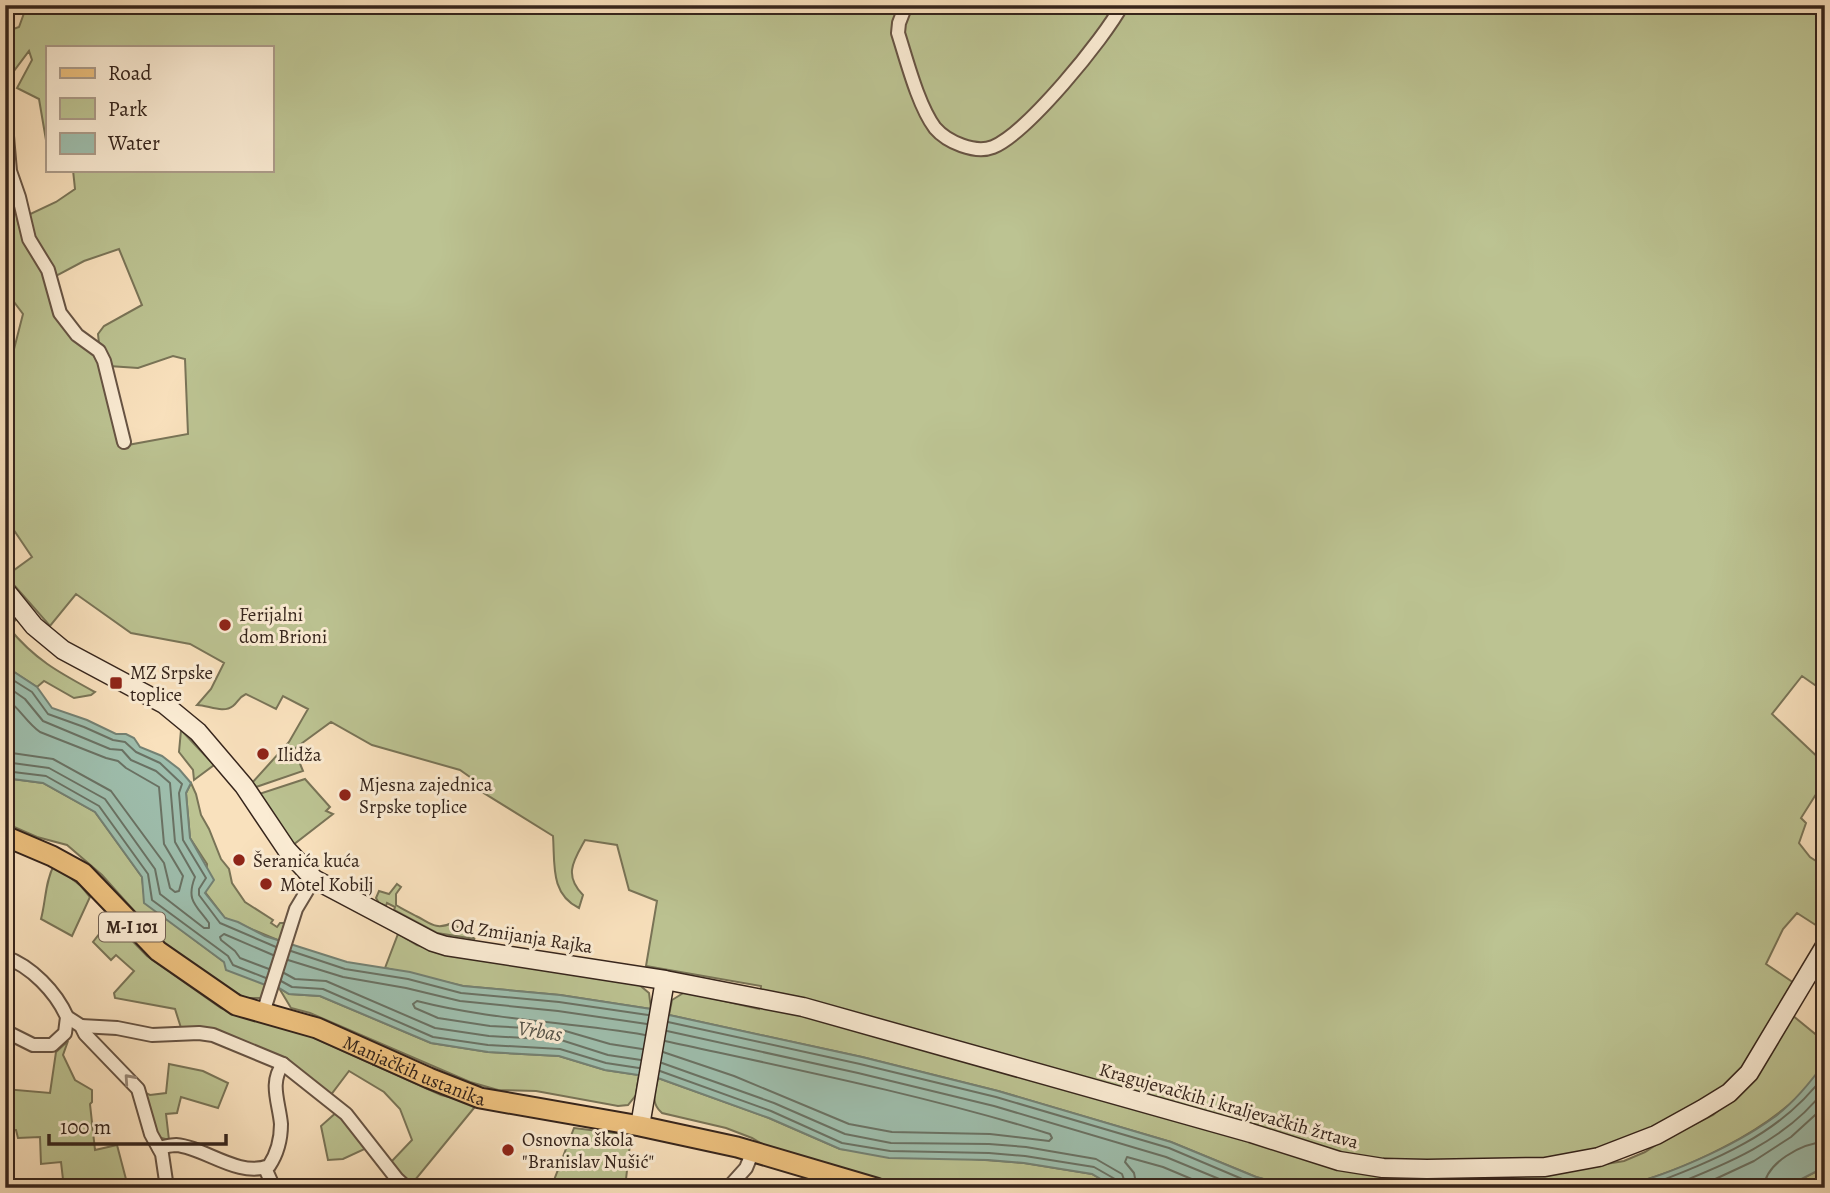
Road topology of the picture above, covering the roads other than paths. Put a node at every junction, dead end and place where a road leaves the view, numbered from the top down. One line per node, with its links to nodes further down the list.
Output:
1 (906, 5): 3 (street)
2 (1133, 5): 3 (street)
3 (1119, 11)
4 (6, 113): 5 (street)
5 (124, 442)
6 (5, 590): 8 (street, Od Zmijanja Rajka)
7 (5, 836): 12 (main road, Manjačkih ustanika / M-I 101)
8 (314, 879): 11 (street, Od Zmijanja Rajka); 12 (street)
9 (1825, 946): 11 (street, Kragujevačkih i kraljevačkih žrtava)
10 (5, 957): 13 (street)
11 (665, 980): 17 (street)
12 (263, 1013): 17 (main road, Manjačkih ustanika / M-I 101)
13 (67, 1017): 14 (street); 15 (street)
14 (81, 1026): 16 (street); 18 (street, one-way to 14)
15 (5, 1031)
16 (283, 1064): 20 (street); 23 (street)
17 (640, 1126): 19 (main road, Manjačkih ustanika / M-I 101)
18 (159, 1149): 20 (street); 21 (street)
19 (754, 1151): 24 (street); 25 (main road, Manjačkih ustanika / M-I 101)
20 (265, 1168): 22 (street)
21 (167, 1188)
22 (274, 1188)
23 (407, 1188)
24 (728, 1188)
25 (876, 1188)

